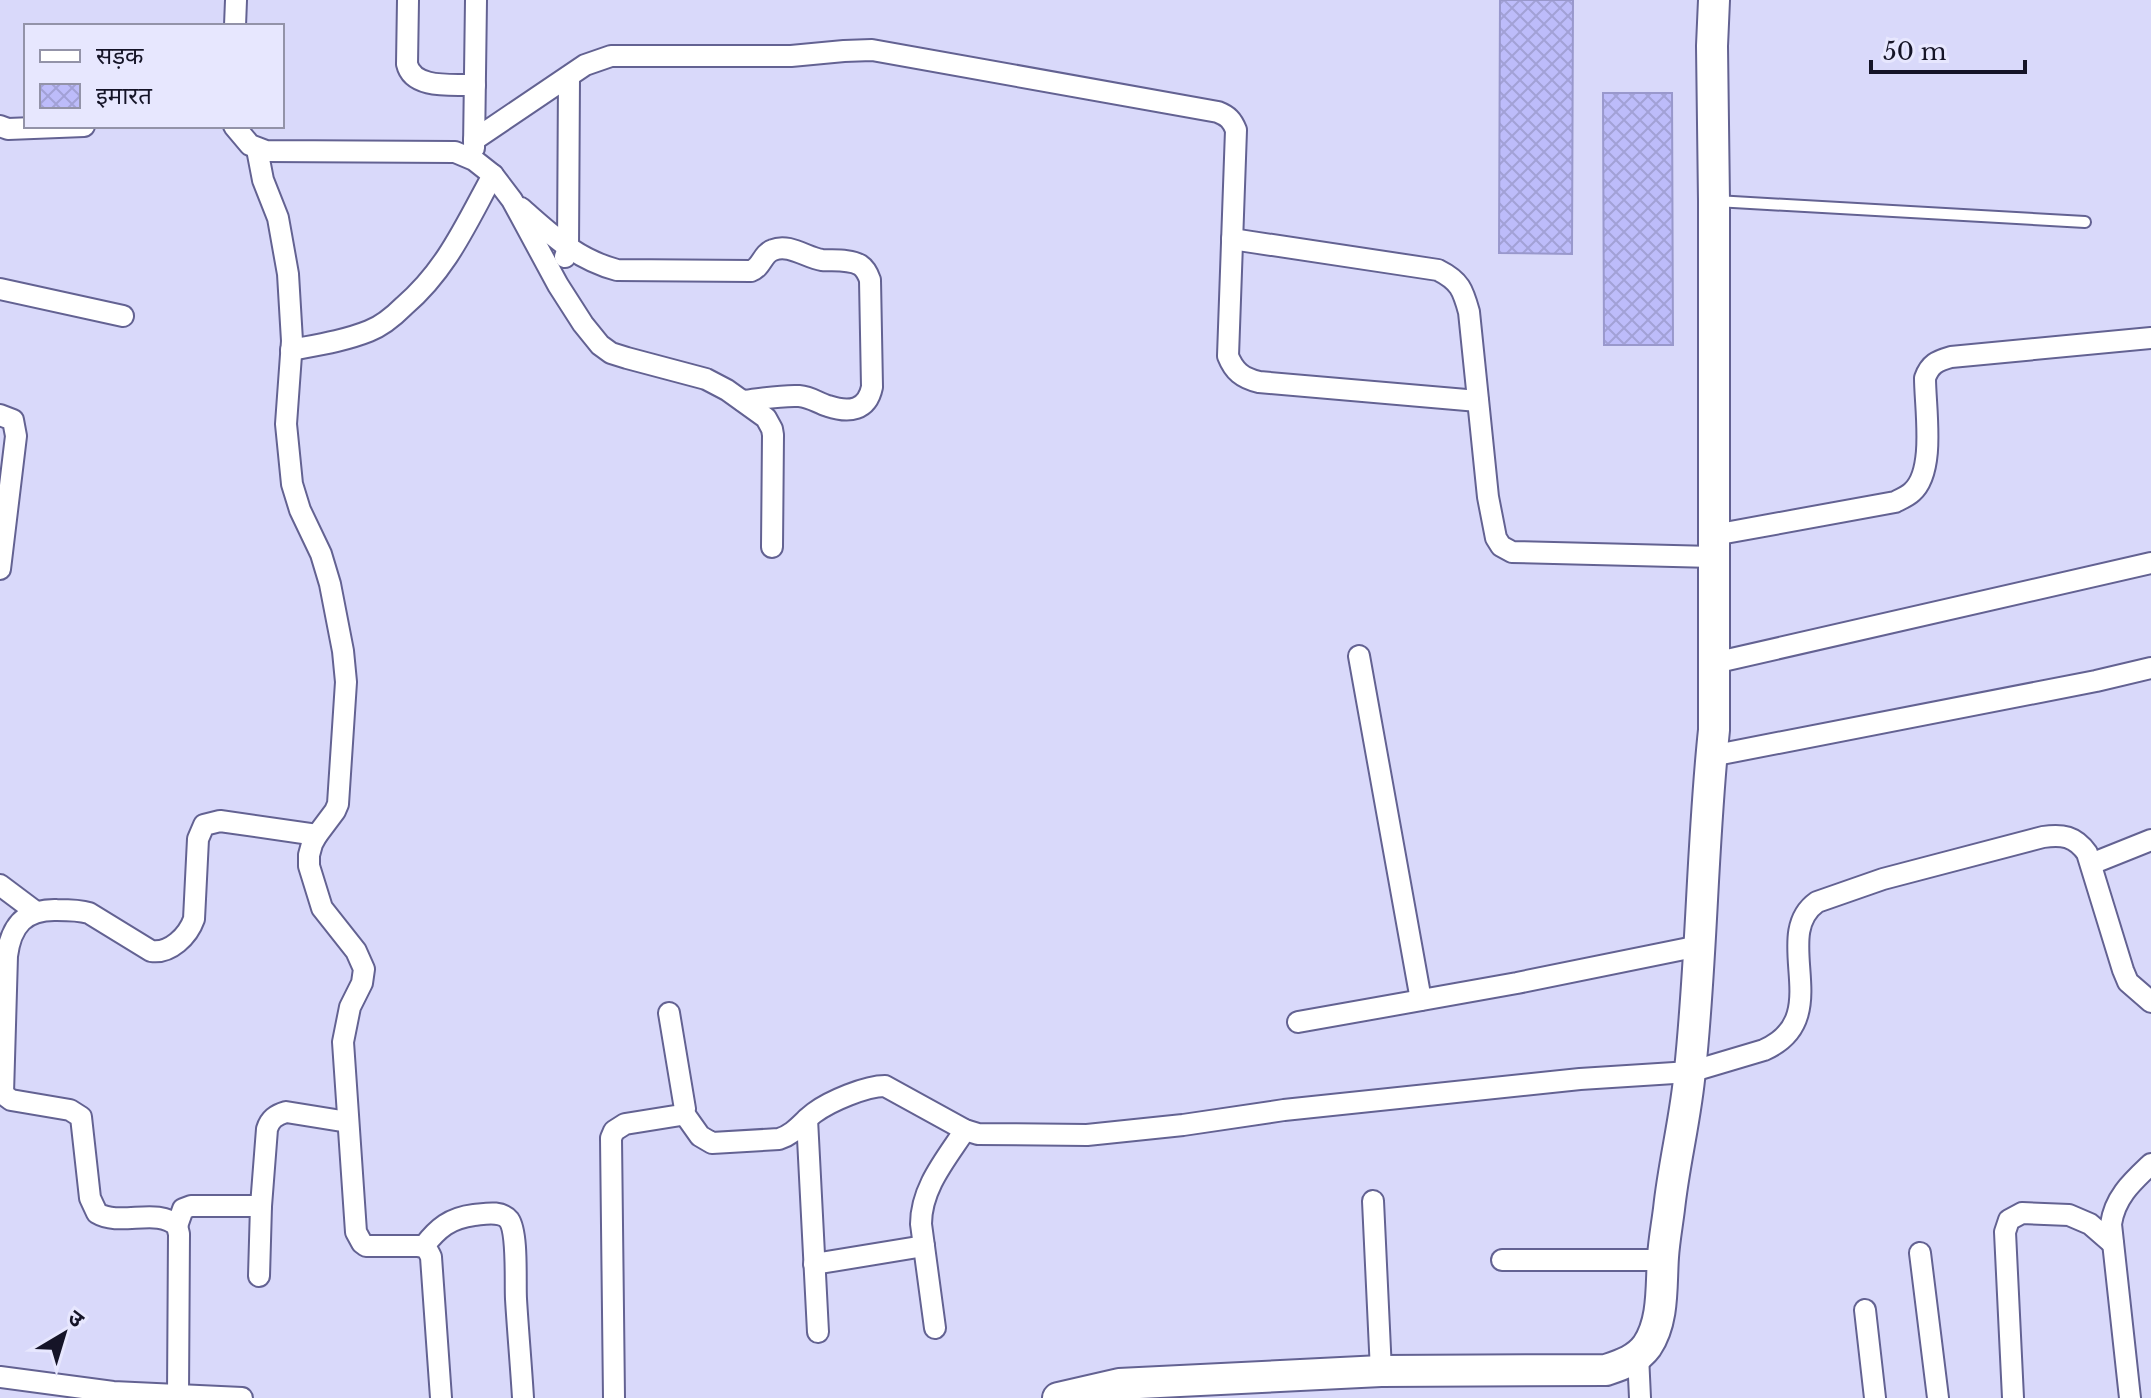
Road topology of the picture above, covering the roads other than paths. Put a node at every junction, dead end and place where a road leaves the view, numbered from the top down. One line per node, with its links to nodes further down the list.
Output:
1 (236, 0): 5 (street)
2 (408, 0): 7 (street)
3 (476, 0): 7 (street)
4 (1714, 0): 15 (street)
5 (235, 24)
6 (569, 77): 12 (street); 17 (street); 18 (street)
7 (475, 85): 12 (street)
8 (0, 126): 9 (street)
9 (33, 128)
10 (236, 128): 11 (street)
11 (257, 149): 12 (street); 23 (street)
12 (474, 150): 13 (street)
13 (493, 175): 14 (street); 23 (street)
14 (512, 200): 18 (street); 19 (street)
15 (1714, 201): 16 (lane); 27 (street)
16 (2085, 222)
17 (1232, 239): 25 (street); 25 (street)
18 (568, 248): 19 (street); 24 (street)
19 (552, 274): 24 (street)
20 (0, 289): 21 (street)
21 (123, 316)
22 (2151, 338): 27 (street)
23 (291, 350): 35 (street)
24 (743, 401): 28 (street)
25 (1478, 401): 27 (street)
26 (0, 415): 30 (street)
27 (1713, 546): 32 (street)
28 (772, 547)
29 (2151, 563): 32 (street)
30 (0, 569)
31 (1359, 656): 41 (street)
32 (1714, 663): 34 (street)
33 (2151, 668): 34 (street)
34 (1711, 756): 40 (street)
35 (317, 835): 39 (street); 48 (street)
36 (2151, 840): 37 (street)
37 (2091, 864): 42 (street); 45 (street)
38 (0, 885): 39 (street)
39 (36, 912): 53 (street)
40 (1699, 946): 41 (street); 45 (street)
41 (1421, 1000): 44 (street)
42 (2151, 1002)
43 (669, 1013): 46 (street)
44 (1298, 1022)
45 (1690, 1072): 49 (street); 59 (street)
46 (683, 1112): 47 (street); 74 (street)
47 (807, 1119): 49 (street); 60 (street)
48 (348, 1122): 52 (street); 55 (street)
49 (965, 1130): 56 (street)
50 (2151, 1164): 54 (street)
51 (1373, 1201): 66 (street)
52 (261, 1206): 53 (street); 61 (street)
53 (177, 1226): 70 (street)
54 (2113, 1244): 79 (street); 80 (street)
55 (424, 1246): 72 (street); 73 (street)
56 (924, 1246): 60 (street); 63 (street)
57 (1920, 1253): 78 (street)
58 (1502, 1260): 59 (street)
59 (1663, 1260): 65 (street)
60 (814, 1264): 64 (street)
61 (259, 1276)
62 (1865, 1310): 77 (street)
63 (935, 1328)
64 (818, 1332)
65 (1638, 1355): 66 (street); 76 (street)
66 (1381, 1371): 75 (street)
67 (0, 1377): 68 (street)
68 (54, 1391): 69 (street)
69 (134, 1395): 70 (street)
70 (178, 1395): 71 (street)
71 (242, 1398)
72 (441, 1398)
73 (523, 1398)
74 (614, 1398)
75 (1058, 1398)
76 (1640, 1398)
77 (1875, 1398)
78 (1938, 1398)
79 (2013, 1398)
80 (2130, 1398)

